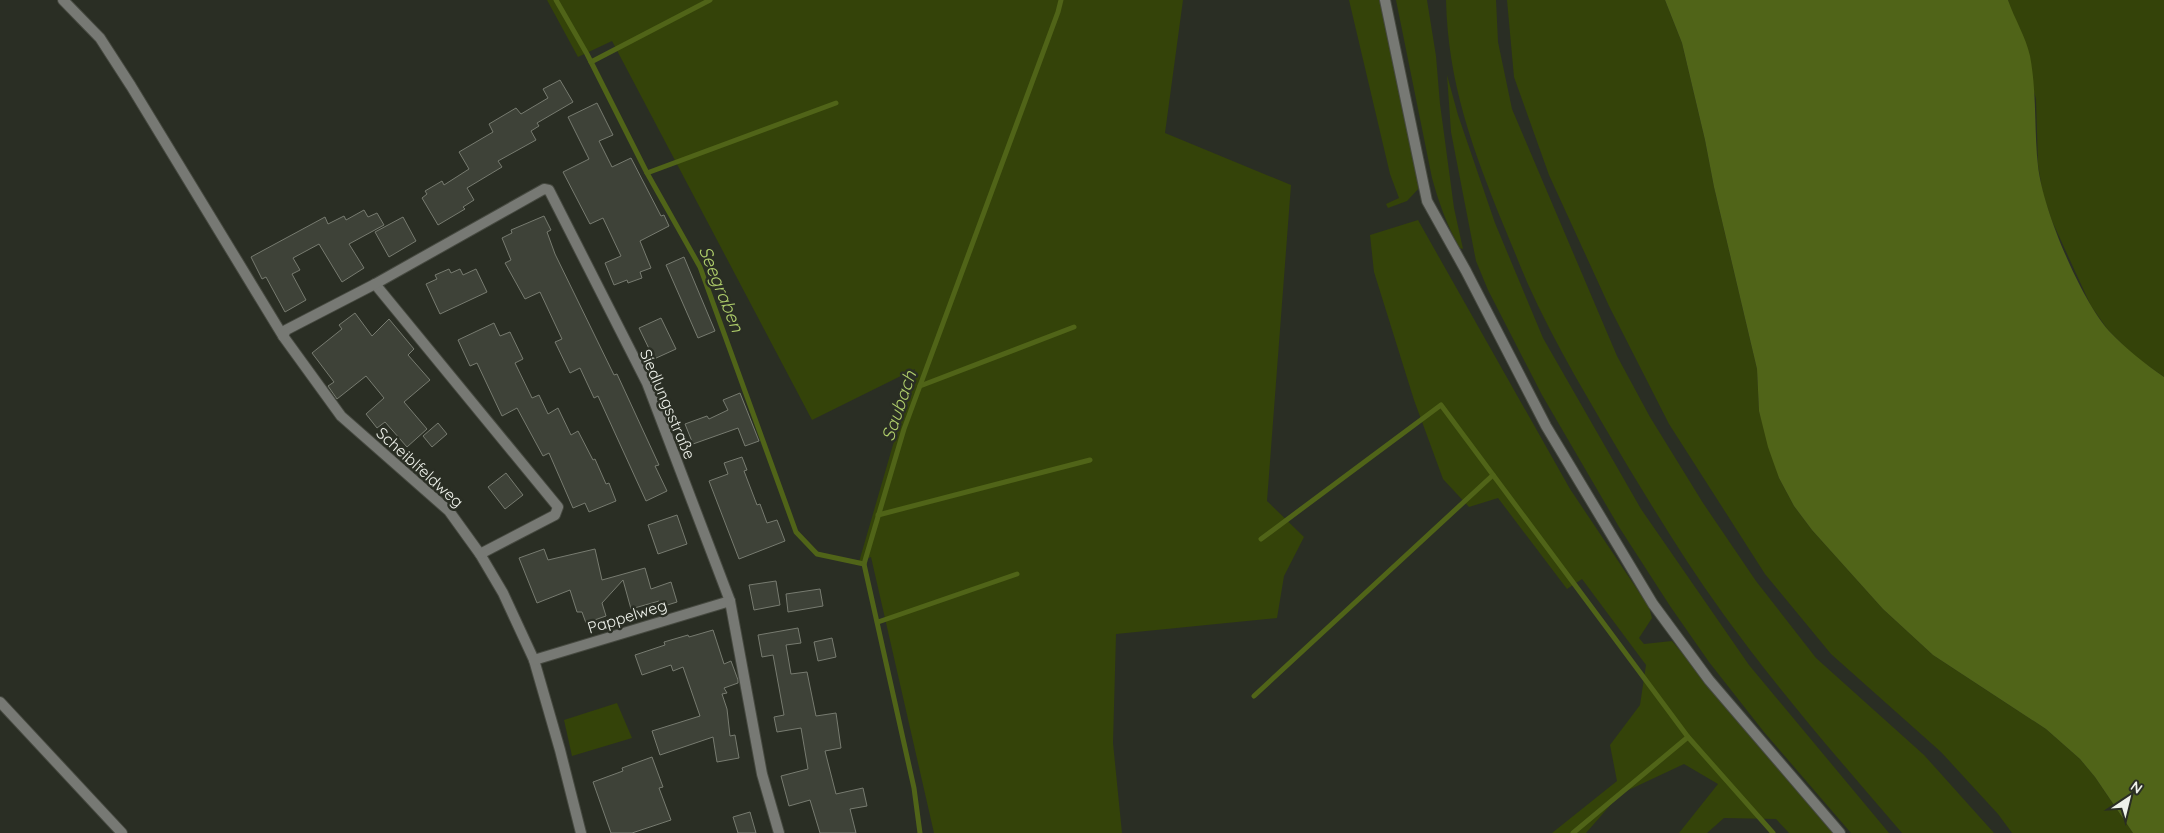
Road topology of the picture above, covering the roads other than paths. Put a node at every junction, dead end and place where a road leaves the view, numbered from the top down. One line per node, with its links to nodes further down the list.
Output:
1 (63, 0): 4 (street, Scheiblfeldweg)
2 (1385, 0): 12 (street)
3 (375, 284): 4 (street, Siedlungsstraße); 5 (street); 6 (street, Siedlungsstraße)
4 (283, 336): 5 (street, Scheiblfeldweg)
5 (480, 554): 7 (street, Scheiblfeldweg)
6 (730, 601): 7 (street, Pappelweg); 11 (street, Siedlungsstraße)
7 (534, 660): 10 (street, Scheiblfeldweg)
8 (0, 702): 9 (street)
9 (122, 833)
10 (581, 833)
11 (779, 833)
12 (1840, 833)

